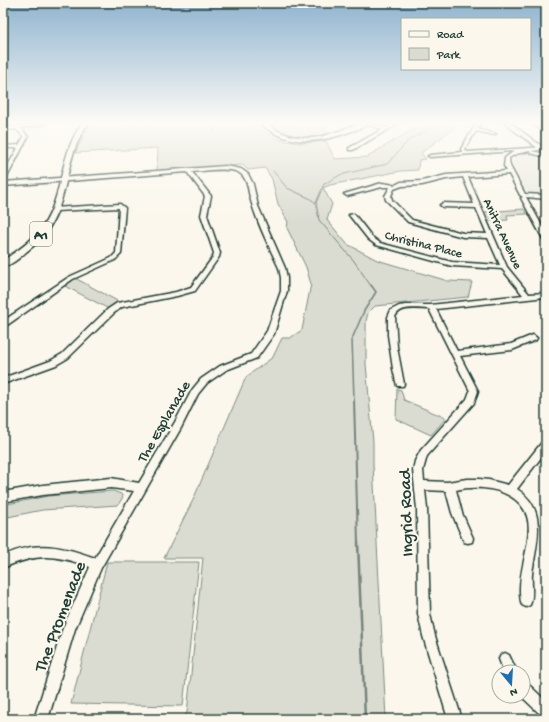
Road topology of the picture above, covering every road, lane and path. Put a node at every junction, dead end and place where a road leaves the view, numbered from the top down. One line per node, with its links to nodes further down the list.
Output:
1 (15, 156): 8 (street)
2 (67, 156): 13 (highway, A1)
3 (69, 156): 13 (highway, A1)
4 (430, 156): 5 (street)
5 (434, 156)
6 (511, 156): 10 (street)
7 (3, 164): 8 (street)
8 (11, 164): 12 (street)
9 (189, 171): 13 (street); 36 (street); 41 (street, The Esplanade)
10 (510, 172): 11 (street); 17 (street)
11 (465, 176): 15 (street); 20 (street, Anitra Avenue)
12 (3, 179)
13 (59, 180): 14 (street); 21 (highway, A1); 27 (highway, A1)
14 (3, 184)
15 (394, 186): 16 (street); 25 (street)
16 (347, 194)
17 (525, 196): 18 (street); 23 (street)
18 (546, 197)
19 (443, 205): 20 (street)
20 (478, 206): 25 (street, Anitra Avenue)
21 (55, 209): 28 (highway, A1); 33 (street)
22 (352, 215): 29 (street, Christina Place)
23 (537, 222): 24 (street); 26 (street)
24 (546, 223)
25 (490, 236): 29 (street, Anitra Avenue)
26 (546, 239)
27 (3, 258)
28 (3, 264)
29 (504, 267): 31 (street, Anitra Avenue)
30 (546, 295): 31 (street)
31 (528, 297): 32 (street)
32 (431, 307): 35 (street, Ingrid Road); 37 (street)
33 (3, 325)
34 (533, 338): 35 (street)
35 (456, 354): 39 (street, Ingrid Road)
36 (3, 381)
37 (400, 384)
38 (546, 444): 42 (street)
39 (420, 486): 40 (street); 53 (street, Ingrid Road)
40 (450, 486): 42 (street); 44 (street)
41 (141, 488): 43 (street); 46 (street, The Promenade)
42 (510, 490): 47 (street)
43 (3, 497)
44 (468, 538)
45 (3, 562): 46 (street)
46 (97, 564): 52 (street, The Promenade)
47 (526, 601)
48 (505, 659): 49 (street)
49 (507, 664)
50 (531, 696): 51 (street)
51 (546, 710)
52 (42, 719)
53 (455, 719)

